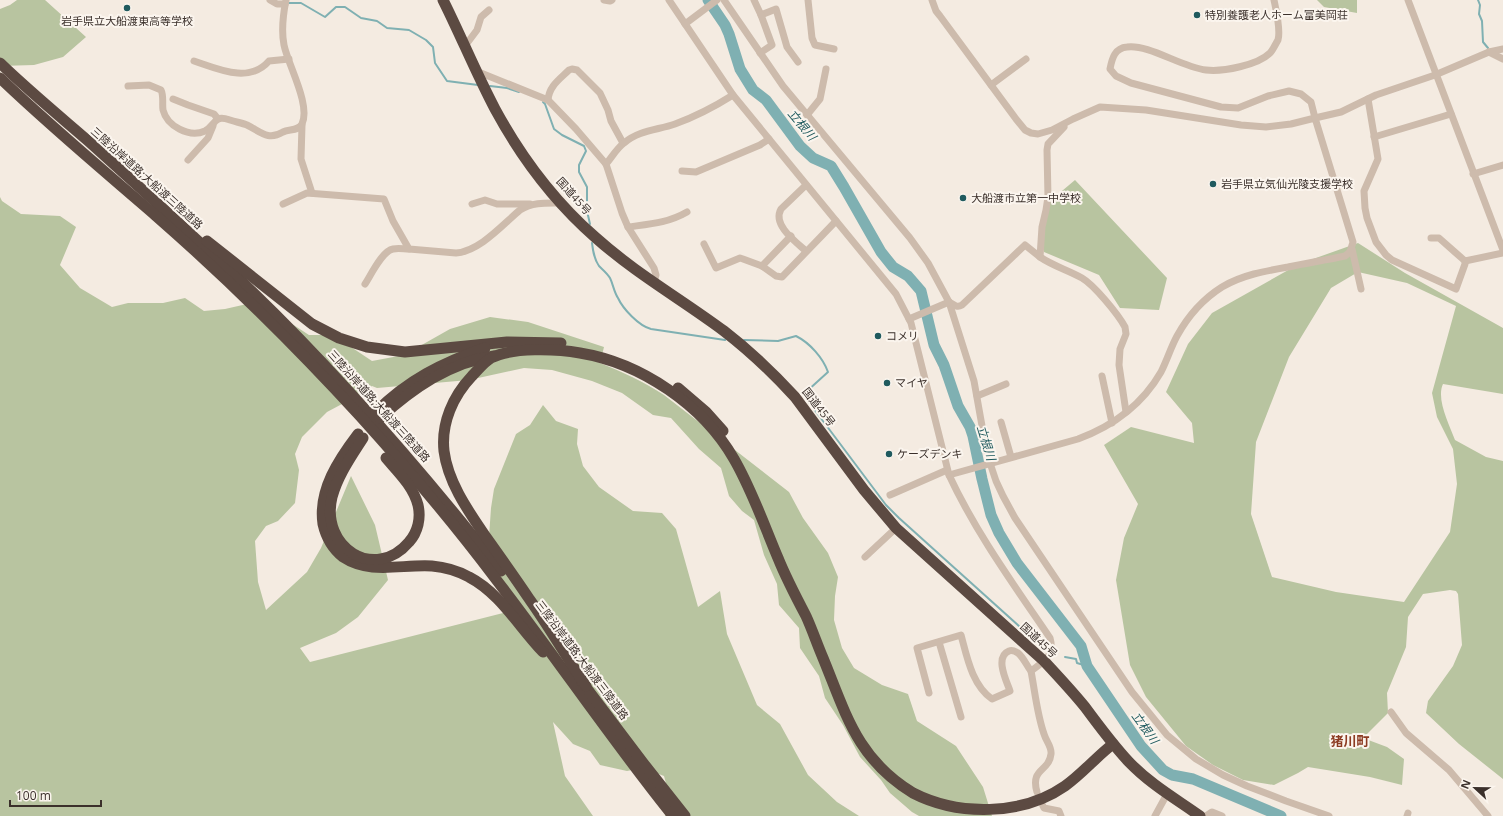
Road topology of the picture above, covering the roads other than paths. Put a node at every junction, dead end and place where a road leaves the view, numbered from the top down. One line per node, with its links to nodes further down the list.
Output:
1 (270, 0): 13 (street)
2 (443, 0): 17 (highway, 国道45号)
3 (604, 0): 4 (street)
4 (612, 0)
5 (669, 0): 16 (street)
6 (717, 0): 16 (street)
7 (724, 0): 21 (street)
8 (754, 0): 15 (street)
9 (808, 0): 18 (street)
10 (932, 0): 32 (street)
11 (1274, 0): 41 (street)
12 (1408, 0): 30 (street)
13 (285, 2): 23 (street)
14 (489, 10): 17 (street)
15 (761, 15): 21 (street); 26 (street)
16 (685, 24): 34 (street)
17 (465, 46): 29 (highway, 国道45号)
18 (834, 49)
19 (1503, 49): 20 (street)
20 (1488, 52): 24 (street); 30 (street)
21 (760, 53): 39 (street)
22 (1026, 58): 32 (street)
23 (289, 59): 25 (street); 43 (street)
24 (1503, 59)
25 (194, 61)
26 (798, 62)
27 (0, 63): 47 (highway, 三陸沿岸道路;大船渡三陸道路)
28 (826, 69): 39 (street)
29 (476, 70): 37 (street); 55 (highway, 国道45号)
30 (1435, 75): 36 (street); 38 (street)
31 (0, 78): 79 (highway, 三陸沿岸道路;大船渡三陸道路)
32 (991, 85): 40 (street)
33 (128, 86): 42 (street)
34 (733, 94): 45 (street); 46 (street)
35 (173, 99): 42 (street)
36 (1368, 99): 41 (street); 44 (street)
37 (548, 100): 46 (street); 49 (street)
38 (1450, 114): 44 (street); 52 (street)
39 (807, 115): 75 (street)
40 (1073, 118): 41 (street); 69 (street)
41 (1315, 118): 66 (street)
42 (216, 122): 43 (street); 48 (street)
43 (302, 125): 54 (street)
44 (1374, 137): 70 (street)
45 (769, 139): 51 (street); 53 (street)
46 (623, 143): 49 (street)
47 (96, 148): 77 (highway); 96 (highway, 三陸沿岸道路;大船渡三陸道路)
48 (188, 160)
49 (606, 164): 61 (street)
50 (1503, 165): 52 (street)
51 (682, 171)
52 (1473, 174): 68 (street)
53 (806, 186): 60 (street); 62 (street)
54 (312, 193): 56 (street); 65 (street)
55 (561, 203): 58 (street); 72 (highway, 国道45号)
56 (282, 204)
57 (472, 204): 58 (street)
58 (534, 204): 65 (street)
59 (687, 212): 61 (street)
60 (836, 221): 67 (street); 76 (street)
61 (628, 227): 72 (street)
62 (790, 236): 67 (street); 71 (street)
63 (1431, 238): 70 (street)
64 (704, 244): 71 (street)
65 (409, 249): 73 (street)
66 (1352, 249): 74 (street); 83 (street)
67 (806, 251): 71 (street)
68 (1503, 251): 70 (street)
69 (1040, 257): 75 (street); 83 (street)
70 (1465, 261)
71 (762, 266)
72 (654, 283): 90 (highway, 国道45号)
73 (365, 284)
74 (1361, 289)
75 (947, 303): 76 (street); 82 (street)
76 (909, 319): 88 (street)
77 (507, 342): 78 (highway); 92 (highway)
78 (508, 353): 92 (highway); 96 (highway)
79 (311, 364): 96 (highway, 三陸沿岸道路;大船渡三陸道路); 96 (highway)
80 (1102, 376): 85 (street)
81 (1006, 384): 82 (street)
82 (977, 396): 87 (street)
83 (1126, 412): 85 (street)
84 (1001, 422): 86 (street)
85 (1112, 423): 86 (street)
86 (1011, 457): 87 (street)
87 (988, 464): 88 (street); 111 (street)
88 (951, 473): 89 (street); 94 (street)
89 (890, 495)
90 (896, 528): 91 (street); 94 (highway, 国道45号)
91 (865, 558)
92 (806, 617): 100 (highway)
93 (939, 642): 95 (street); 97 (street); 99 (street)
94 (1044, 661): 95 (street); 100 (highway, 国道45号)
95 (1031, 670): 101 (street)
96 (583, 689): 104 (highway, 三陸沿岸道路;大船渡三陸道路); 105 (highway, 三陸沿岸道路;大船渡三陸道路)
97 (929, 693)
98 (1391, 712): 112 (street)
99 (961, 717)
100 (1113, 744): 102 (highway, 国道45号)
101 (1037, 792)
102 (1167, 794): 107 (street); 108 (highway, 国道45号)
103 (1043, 806): 106 (street)
104 (673, 816)
105 (685, 816)
106 (1061, 816)
107 (1155, 816)
108 (1200, 816)
109 (1206, 816): 110 (street)
110 (1222, 816)
111 (1329, 816)
112 (1488, 816)

